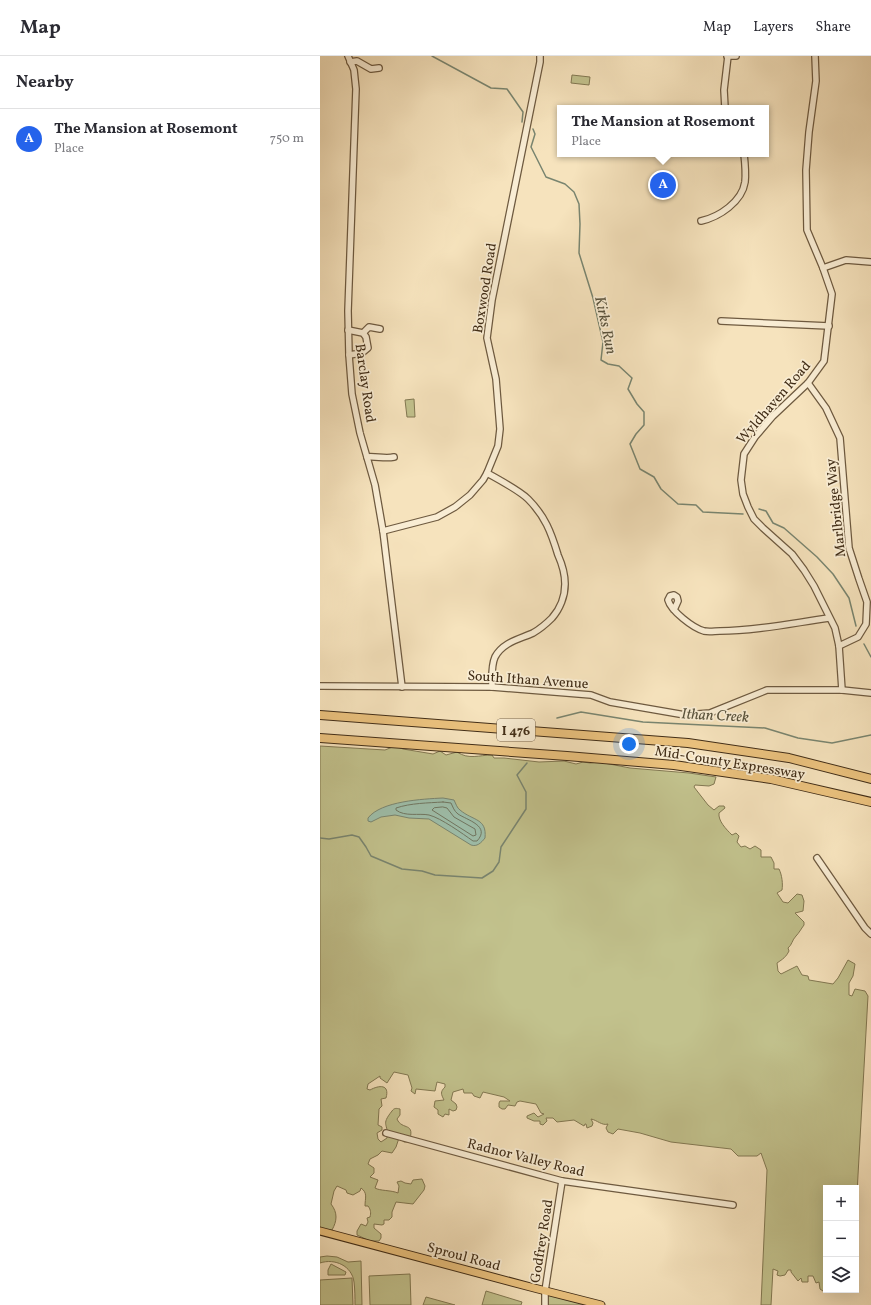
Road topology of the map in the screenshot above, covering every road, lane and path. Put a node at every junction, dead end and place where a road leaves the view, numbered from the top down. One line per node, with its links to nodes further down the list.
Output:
1 (540, 56): 21 (street, Boxwood Road)
2 (727, 56): 3 (street); 7 (street)
3 (736, 56)
4 (815, 56): 11 (street, Wyldhaven Road)
5 (349, 59): 6 (street); 15 (street, Barclay Road)
6 (379, 68)
7 (725, 105)
8 (744, 157): 9 (street)
9 (701, 222)
10 (871, 262): 11 (street)
11 (823, 268): 13 (street, Wyldhaven Road)
12 (721, 321): 13 (street)
13 (830, 326): 18 (street, Wyldhaven Road)
14 (380, 329): 16 (street)
15 (348, 330): 16 (street); 17 (street, Barclay Road)
16 (363, 333): 17 (street)
17 (349, 355): 19 (street, Barclay Road)
18 (808, 383): 24 (street, Wyldhaven Road); 25 (street, Marlbridge Way)
19 (367, 457): 20 (street); 22 (street, Barclay Road)
20 (394, 457)
21 (487, 473): 22 (street, Boxwood Road); 28 (street)
22 (383, 532): 27 (street, Barclay Road)
23 (674, 610): 24 (street)
24 (829, 618): 25 (street, Wyldhaven Road)
25 (839, 646): 29 (street, Wyldhaven Road)
26 (320, 686): 27 (street, South Ithan Avenue)
27 (402, 687): 28 (street, South Ithan Avenue)
28 (492, 687): 29 (street, South Ithan Avenue)
29 (842, 690): 30 (street, South Ithan Avenue)
30 (871, 693)
31 (320, 715): 33 (highway, Mid-County Expressway / I 476)
32 (320, 738): 34 (highway, Mid-County Expressway / I 476)
33 (871, 779)
34 (871, 802)
35 (817, 858): 36 (street)
36 (871, 934)
37 (386, 1133): 38 (street, Radnor Valley Road)
38 (562, 1181): 39 (street, Radnor Valley Road); 41 (street, Godfrey Road)
39 (733, 1205)
40 (320, 1231): 41 (main road, Sproul Road)
41 (545, 1291): 42 (street, Godfrey Road); 43 (main road, Sproul Road)
42 (545, 1305)
43 (601, 1305)

